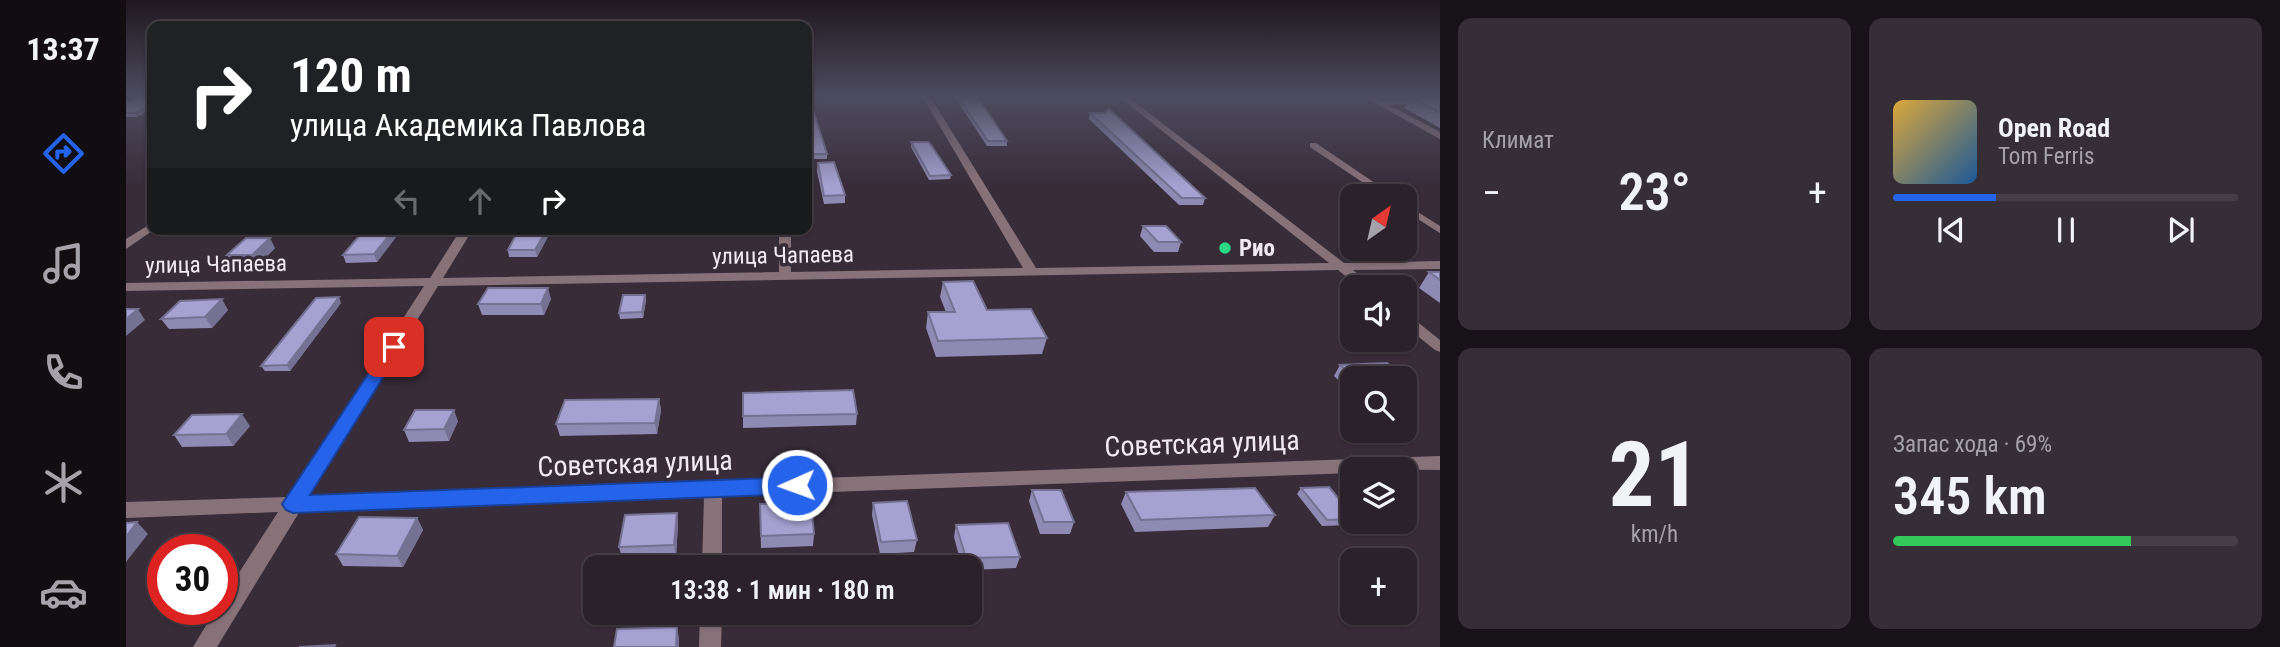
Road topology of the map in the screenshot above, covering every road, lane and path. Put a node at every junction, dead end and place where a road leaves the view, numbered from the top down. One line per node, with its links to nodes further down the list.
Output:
1 (944, 126): 15 (street)
2 (1161, 126): 14 (street)
3 (1422, 126): 4 (street)
4 (1440, 136)
5 (1313, 145): 6 (lane)
6 (1371, 184)
7 (1418, 216): 9 (lane)
8 (147, 230): 12 (street)
9 (1440, 230)
10 (463, 235): 18 (street)
11 (785, 235): 17 (street)
12 (126, 245)
13 (1440, 265): 14 (street, улица Чапаева)
14 (1343, 268): 15 (street, улица Чапаева); 16 (street)
15 (1032, 272): 17 (street, улица Чапаева)
16 (1352, 275)
17 (785, 276): 18 (street, улица Чапаева)
18 (437, 280): 19 (street, улица Чапаева); 24 (street)
19 (126, 288)
20 (1417, 328): 21 (street)
21 (1440, 347)
22 (1440, 463): 23 (street, Советская улица)
23 (713, 488): 24 (street, Советская улица); 26 (street)
24 (293, 504): 25 (street, Советская улица); 28 (street)
25 (126, 510)
26 (712, 555)
27 (711, 625): 29 (street)
28 (204, 647)
29 (710, 647)

